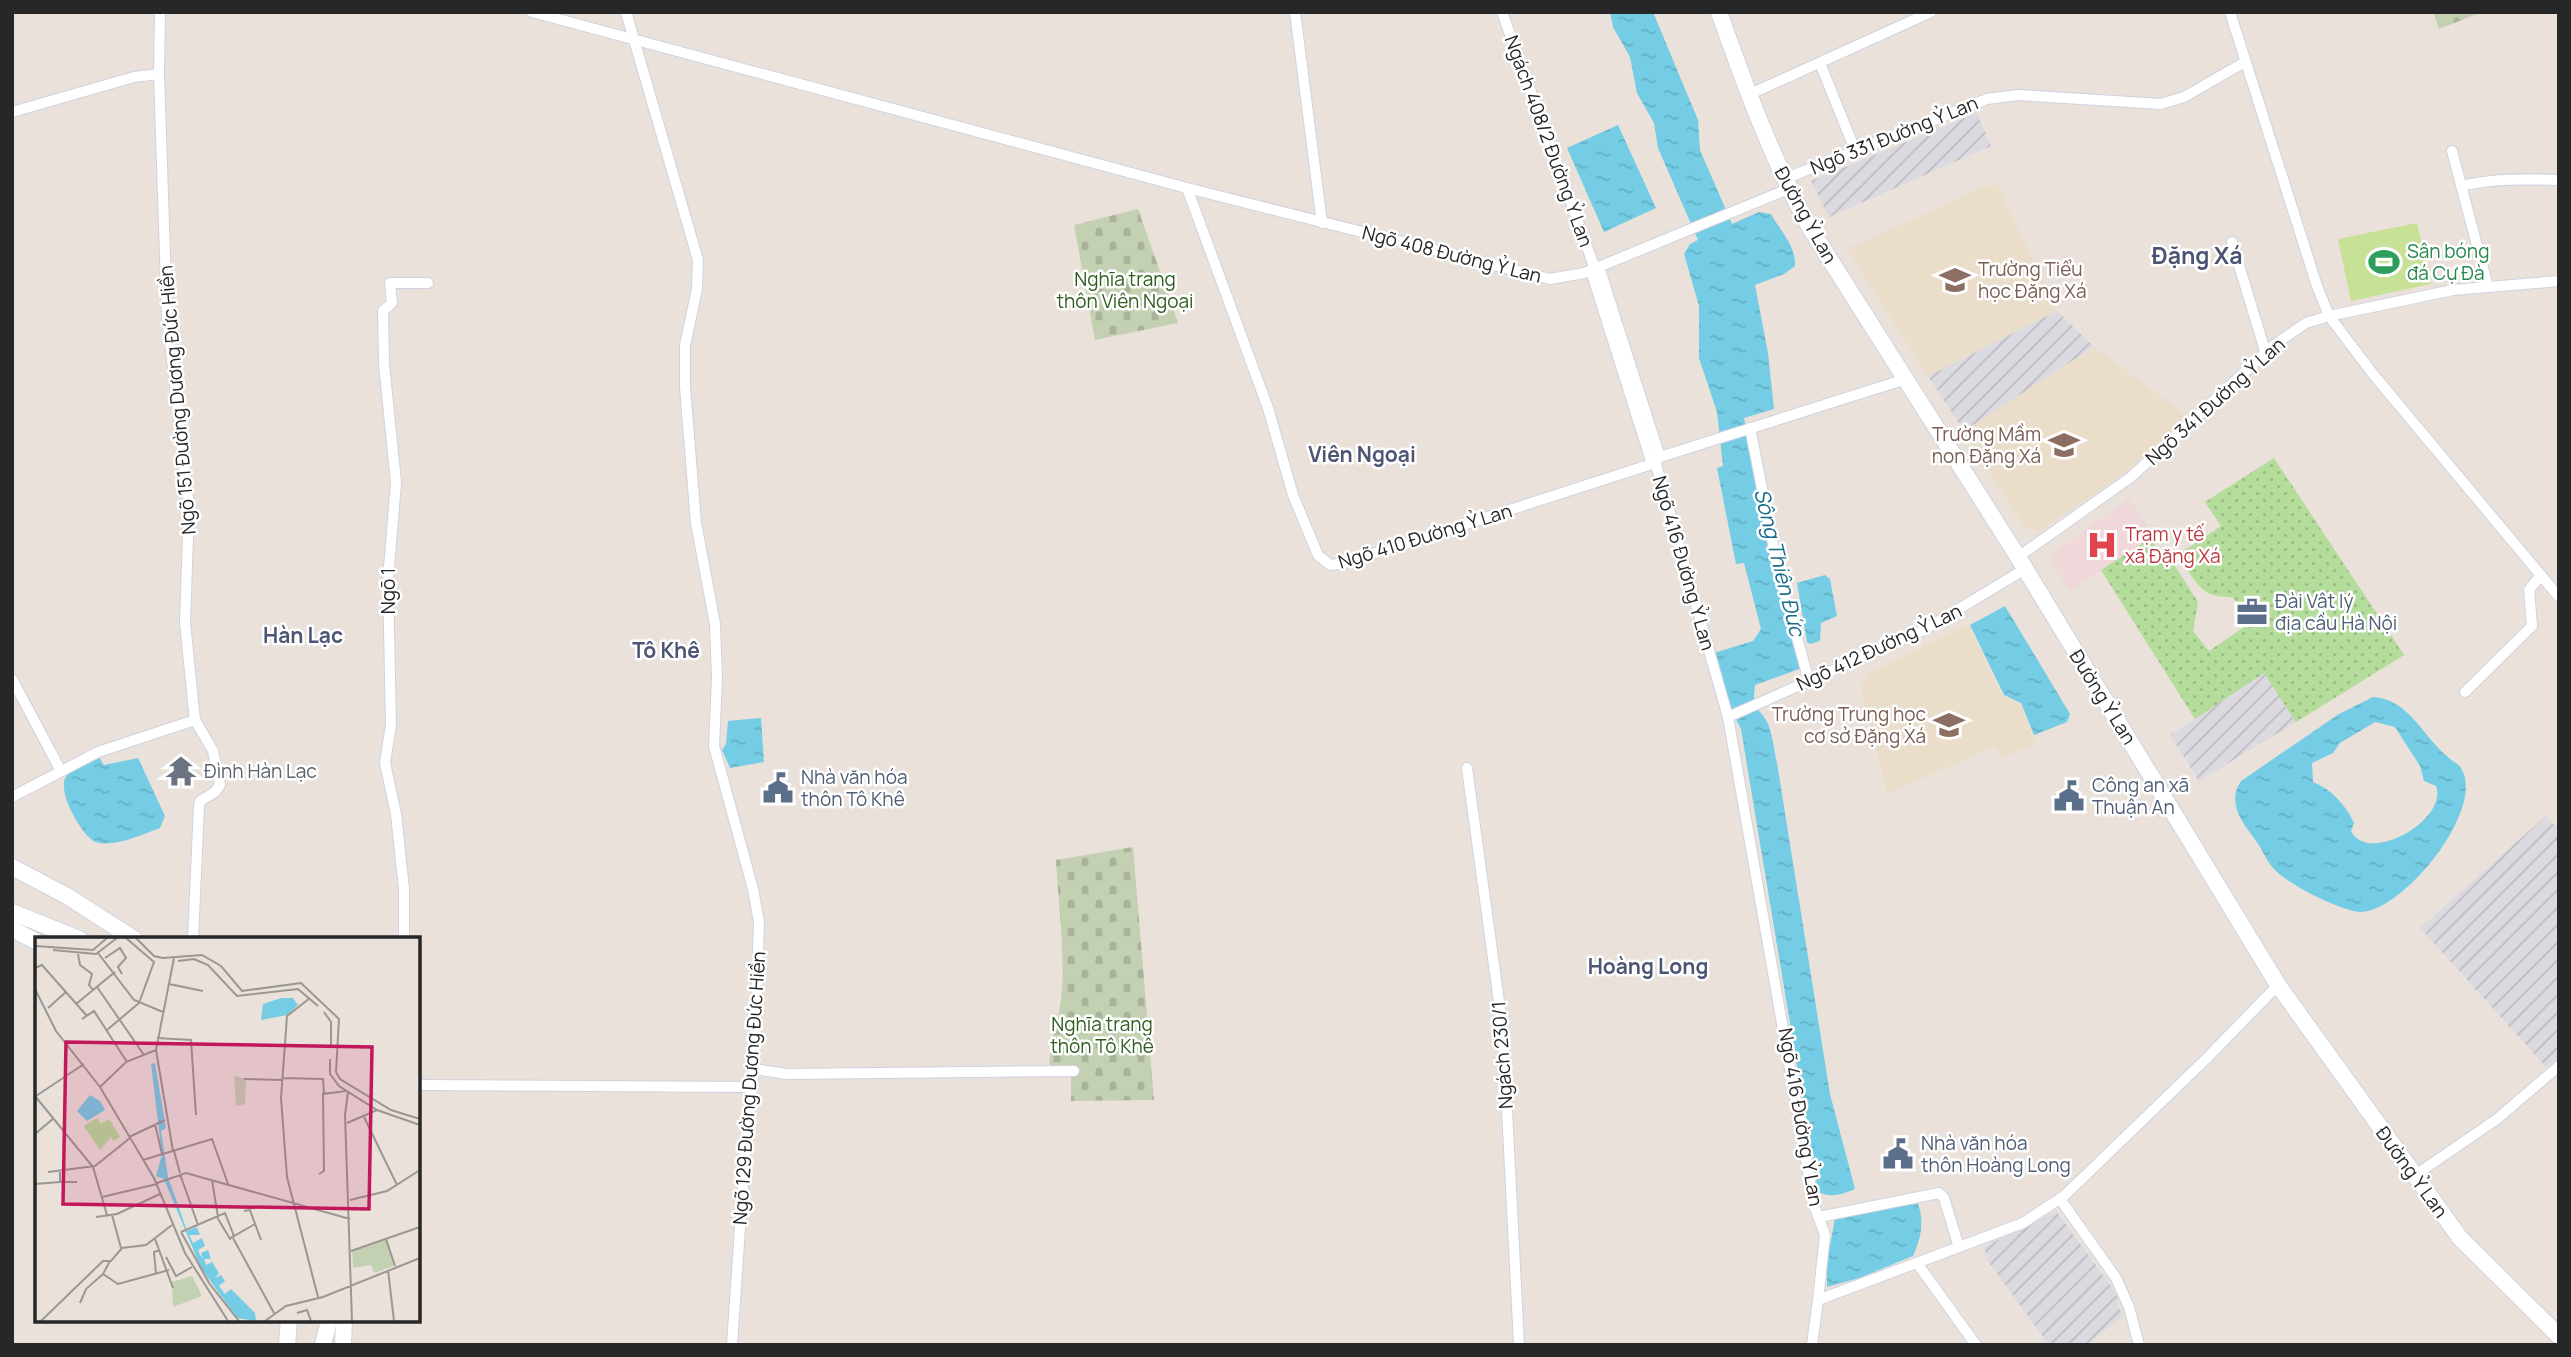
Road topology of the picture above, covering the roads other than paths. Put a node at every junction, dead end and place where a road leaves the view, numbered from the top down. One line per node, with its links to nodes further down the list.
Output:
1 (160, 12): 12 (street, Ngõ 151 Đường Dương Đức Hiền)
2 (532, 12): 9 (street, Ngõ 408 Đường Ỷ Lan)
3 (626, 12): 9 (street, Ngõ 129 Đường Dương Đức Hiền)
4 (1295, 12): 21 (street)
5 (1502, 12): 23 (street, Ngách 408/2 Đường Ỷ Lan)
6 (1719, 12): 13 (main road, Đường Ỷ Lan)
7 (1931, 12): 10 (street)
8 (2231, 12): 11 (street)
9 (633, 39): 20 (street, Ngõ 408 Đường Ỷ Lan); 54 (street, Ngõ 129 Đường Dương Đức Hiền)
10 (1820, 62): 13 (street); 15 (street)
11 (2245, 62): 15 (street, Ngõ 331 Đường Ỷ Lan); 27 (street)
12 (159, 74): 14 (street); 40 (street, Ngõ 151 Đường Dương Đức Hiền)
13 (1748, 95): 18 (main road, Đường Ỷ Lan)
14 (12, 113)
15 (1855, 150): 18 (street, Ngõ 331 Đường Ỷ Lan)
16 (2452, 151): 19 (street)
17 (2559, 180): 19 (street)
18 (1786, 184): 23 (street, Ngõ 408 Đường Ỷ Lan); 30 (main road, Đường Ỷ Lan)
19 (2461, 186): 26 (street)
20 (1186, 188): 21 (street, Ngõ 408 Đường Ỷ Lan); 32 (street, Ngõ 410 Đường Ỷ Lan)
21 (1322, 223): 23 (street, Ngõ 408 Đường Ỷ Lan)
22 (2232, 242): 28 (street)
23 (1595, 269): 29 (street, Ngách 408/2 Đường Ỷ Lan)
24 (2559, 281): 26 (street, Ngõ 341 Đường Ỷ Lan)
25 (428, 283): 50 (street, Ngõ 1)
26 (2488, 287): 27 (street, Ngõ 341 Đường Ỷ Lan)
27 (2329, 316): 28 (street, Ngõ 341 Đường Ỷ Lan); 34 (street)
28 (2266, 354): 33 (street, Ngõ 341 Đường Ỷ Lan)
29 (1625, 364): 32 (street, Ngõ 416 Đường Ỷ Lan)
30 (1906, 379): 31 (street, Ngõ 410 Đường Ỷ Lan); 33 (main road, Đường Ỷ Lan)
31 (1750, 429): 32 (street, Ngõ 410 Đường Ỷ Lan); 37 (street)
32 (1655, 461): 39 (street, Ngõ 416 Đường Ỷ Lan)
33 (2021, 563): 37 (street, Ngõ 412 Đường Ỷ Lan); 52 (main road, Đường Ỷ Lan)
34 (2541, 575): 35 (street); 38 (street)
35 (2559, 597)
36 (12, 679): 42 (street)
37 (1809, 681): 39 (street, Ngõ 412 Đường Ỷ Lan)
38 (2465, 692)
39 (1728, 717): 60 (street, Ngõ 416 Đường Ỷ Lan)
40 (195, 720): 42 (street); 49 (street, Ngõ 151 Đường Dương Đức Hiền)
41 (1467, 768): 72 (street, Ngách 230/1)
42 (61, 771): 43 (street)
43 (12, 797)
44 (12, 867): 48 (main road)
45 (12, 912): 47 (main road)
46 (12, 929): 51 (main road)
47 (74, 937)
48 (131, 937)
49 (193, 937)
50 (404, 937)
51 (35, 941)
52 (2278, 985): 58 (main road, Đường Ỷ Lan); 59 (street)
53 (2559, 1066): 58 (street)
54 (754, 1069): 55 (street); 57 (street, Ngõ 129 Đường Dương Đức Hiền)
55 (1074, 1072)
56 (420, 1085): 57 (street)
57 (750, 1087): 71 (street, Ngõ 129 Đường Dương Đức Hiền)
58 (2414, 1176): 67 (main road, Đường Ỷ Lan)
59 (2060, 1199): 61 (street); 75 (street)
60 (1819, 1217): 61 (street); 63 (street, Ngõ 416 Đường Ỷ Lan)
61 (1959, 1247): 62 (street)
62 (1917, 1263): 63 (street); 74 (street)
63 (1818, 1300): 73 (street, Ngõ 416 Đường Ỷ Lan)
64 (289, 1322): 68 (main road)
65 (329, 1322): 69 (main road)
66 (344, 1322): 70 (main road)
67 (2559, 1336)
68 (287, 1345)
69 (323, 1345)
70 (343, 1345)
71 (732, 1345)
72 (1519, 1345)
73 (1812, 1345)
74 (1976, 1345)
75 (2139, 1345)

